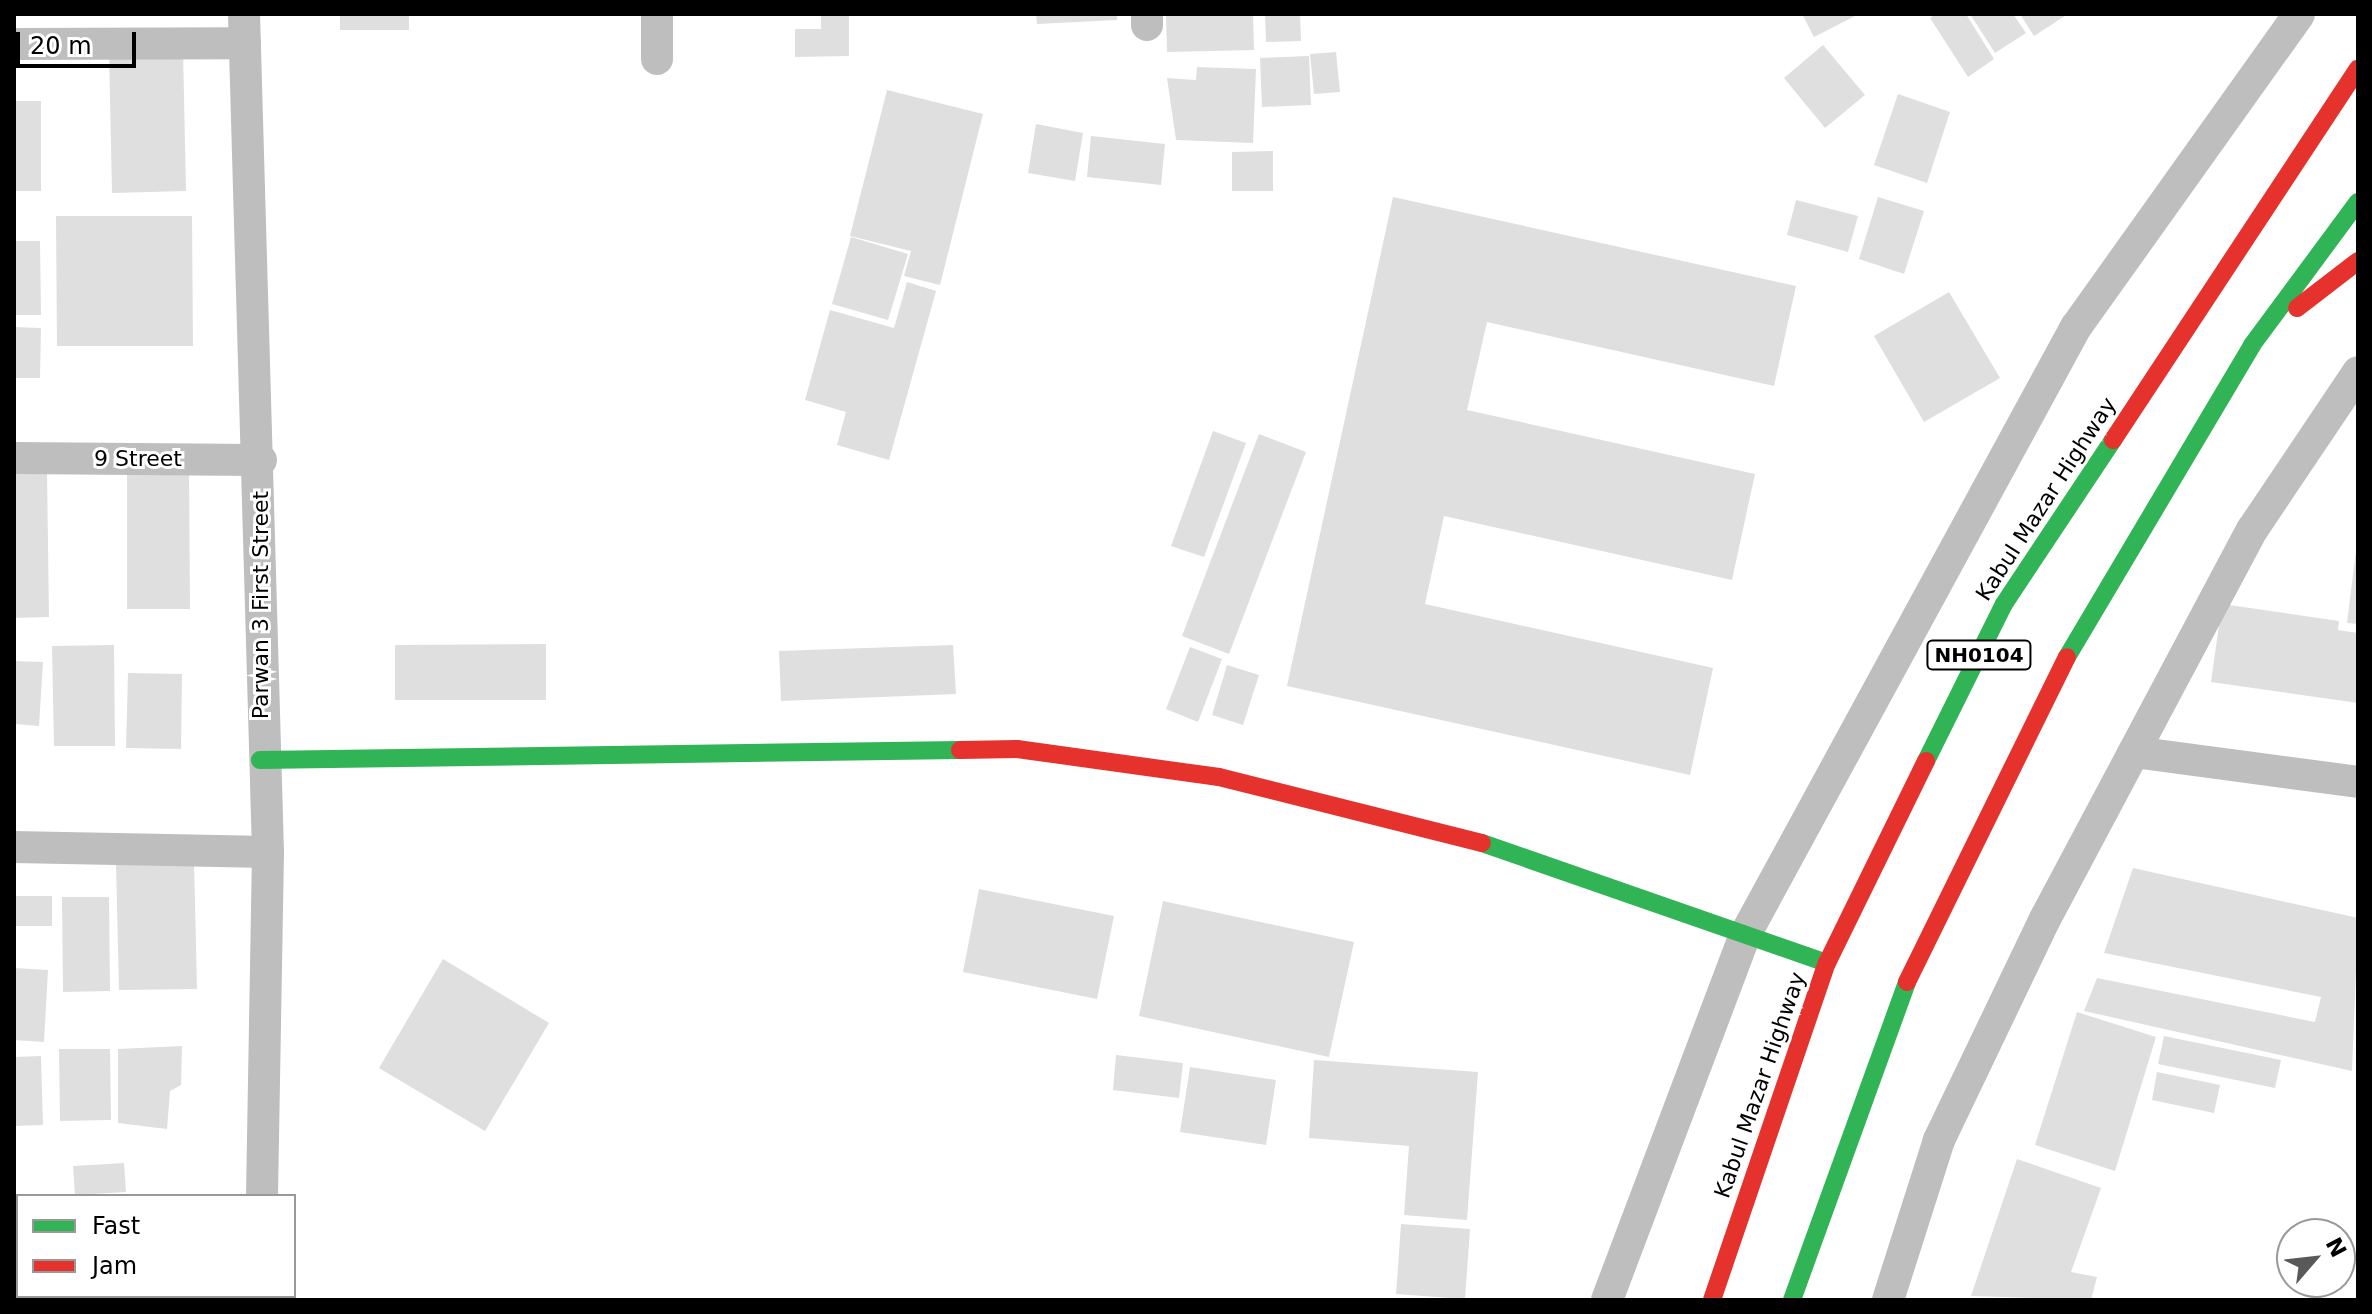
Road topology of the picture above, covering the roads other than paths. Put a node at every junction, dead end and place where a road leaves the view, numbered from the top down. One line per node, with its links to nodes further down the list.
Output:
1 (657, 14): 5 (street)
2 (2299, 14): 18 (street)
3 (244, 28): 4 (street); 12 (street, Parwan 3 First Street)
4 (14, 44)
5 (657, 59)
6 (2358, 69): 19 (main road, Kabul Mazar Highway / NH0104)
7 (2358, 202): 9 (main road, NH0104)
8 (2358, 261): 9 (main road)
9 (2252, 345): 23 (main road, NH0104)
10 (2358, 372): 13 (street)
11 (14, 458): 12 (street, 9 Street)
12 (261, 460): 14 (street, Parwan 3 First Street)
13 (2134, 752): 15 (street); 24 (street)
14 (260, 760): 17 (street, Parwan 3 First Street); 18 (main road)
15 (2358, 782)
16 (14, 847): 17 (street)
17 (268, 852): 20 (street, Parwan 3 First Street)
18 (1745, 935): 19 (main road); 21 (street)
19 (1827, 963): 22 (main road, Kabul Mazar Highway / NH0104)
20 (262, 1194)
21 (1607, 1300)
22 (1712, 1300)
23 (1792, 1300)
24 (1888, 1300)

